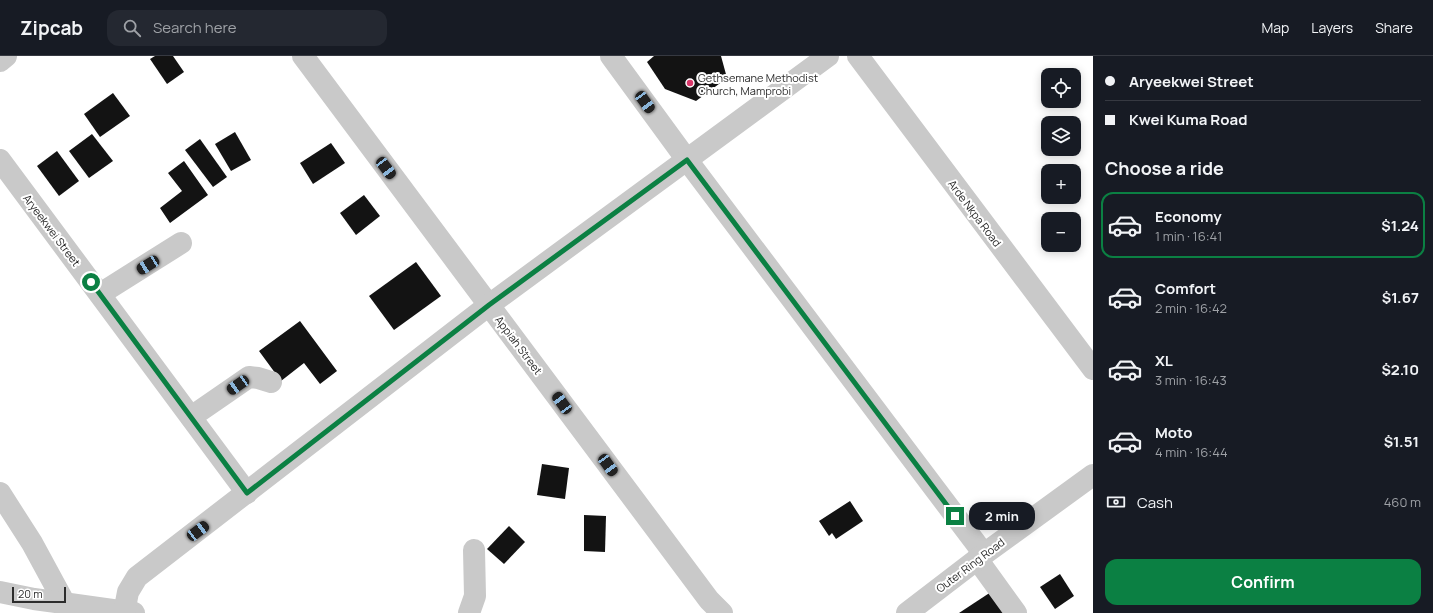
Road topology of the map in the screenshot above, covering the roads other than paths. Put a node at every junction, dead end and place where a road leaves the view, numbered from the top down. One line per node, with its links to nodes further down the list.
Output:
1 (6, 56): 6 (street)
2 (303, 56): 11 (street, Appiah Street)
3 (611, 56): 8 (street)
4 (828, 56): 8 (street)
5 (858, 56): 12 (street, Arde Nkpa Road)
6 (0, 61)
7 (0, 160): 10 (street, Aryeekwei Street)
8 (687, 160): 11 (street); 19 (street)
9 (181, 243): 10 (street)
10 (100, 294): 14 (street, Aryeekwei Street)
11 (489, 305): 17 (street); 26 (street, Appiah Street)
12 (1093, 370)
13 (272, 382): 14 (street)
14 (190, 417): 17 (street, Aryeekwei Street)
15 (1093, 475): 19 (street, Outer Ring Road)
16 (0, 493): 22 (street)
17 (247, 493): 23 (street)
18 (474, 550): 25 (street)
19 (980, 556): 27 (street, Outer Ring Road); 28 (street)
20 (0, 592): 21 (street)
21 (34, 599): 22 (street); 24 (street)
22 (64, 602): 23 (street)
23 (128, 612)
24 (14, 613)
25 (468, 613)
26 (722, 613)
27 (906, 613)
28 (1016, 613)

